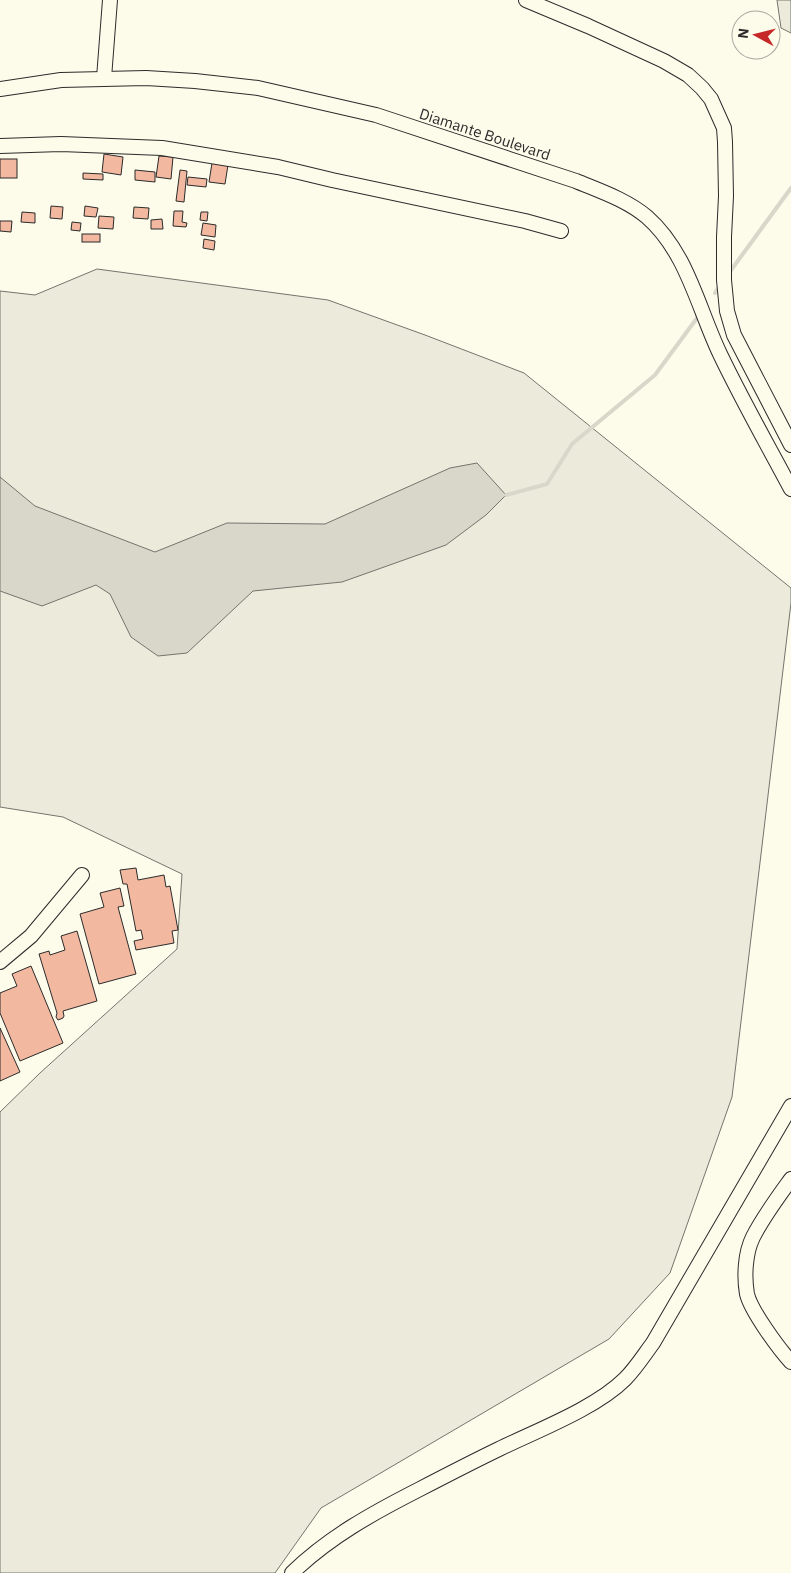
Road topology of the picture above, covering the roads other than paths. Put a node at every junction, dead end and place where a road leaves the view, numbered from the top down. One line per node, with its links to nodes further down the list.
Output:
1 (110, 0): 3 (street)
2 (526, 0): 7 (street)
3 (104, 78): 4 (street, Diamante Boulevard); 8 (street, Diamante Boulevard)
4 (0, 89)
5 (0, 146): 6 (street)
6 (561, 230)
7 (791, 445)
8 (791, 488)
9 (82, 875): 10 (street)
10 (0, 962)
11 (791, 1106): 14 (street)
12 (791, 1179): 13 (street)
13 (791, 1362)
14 (292, 1573)

